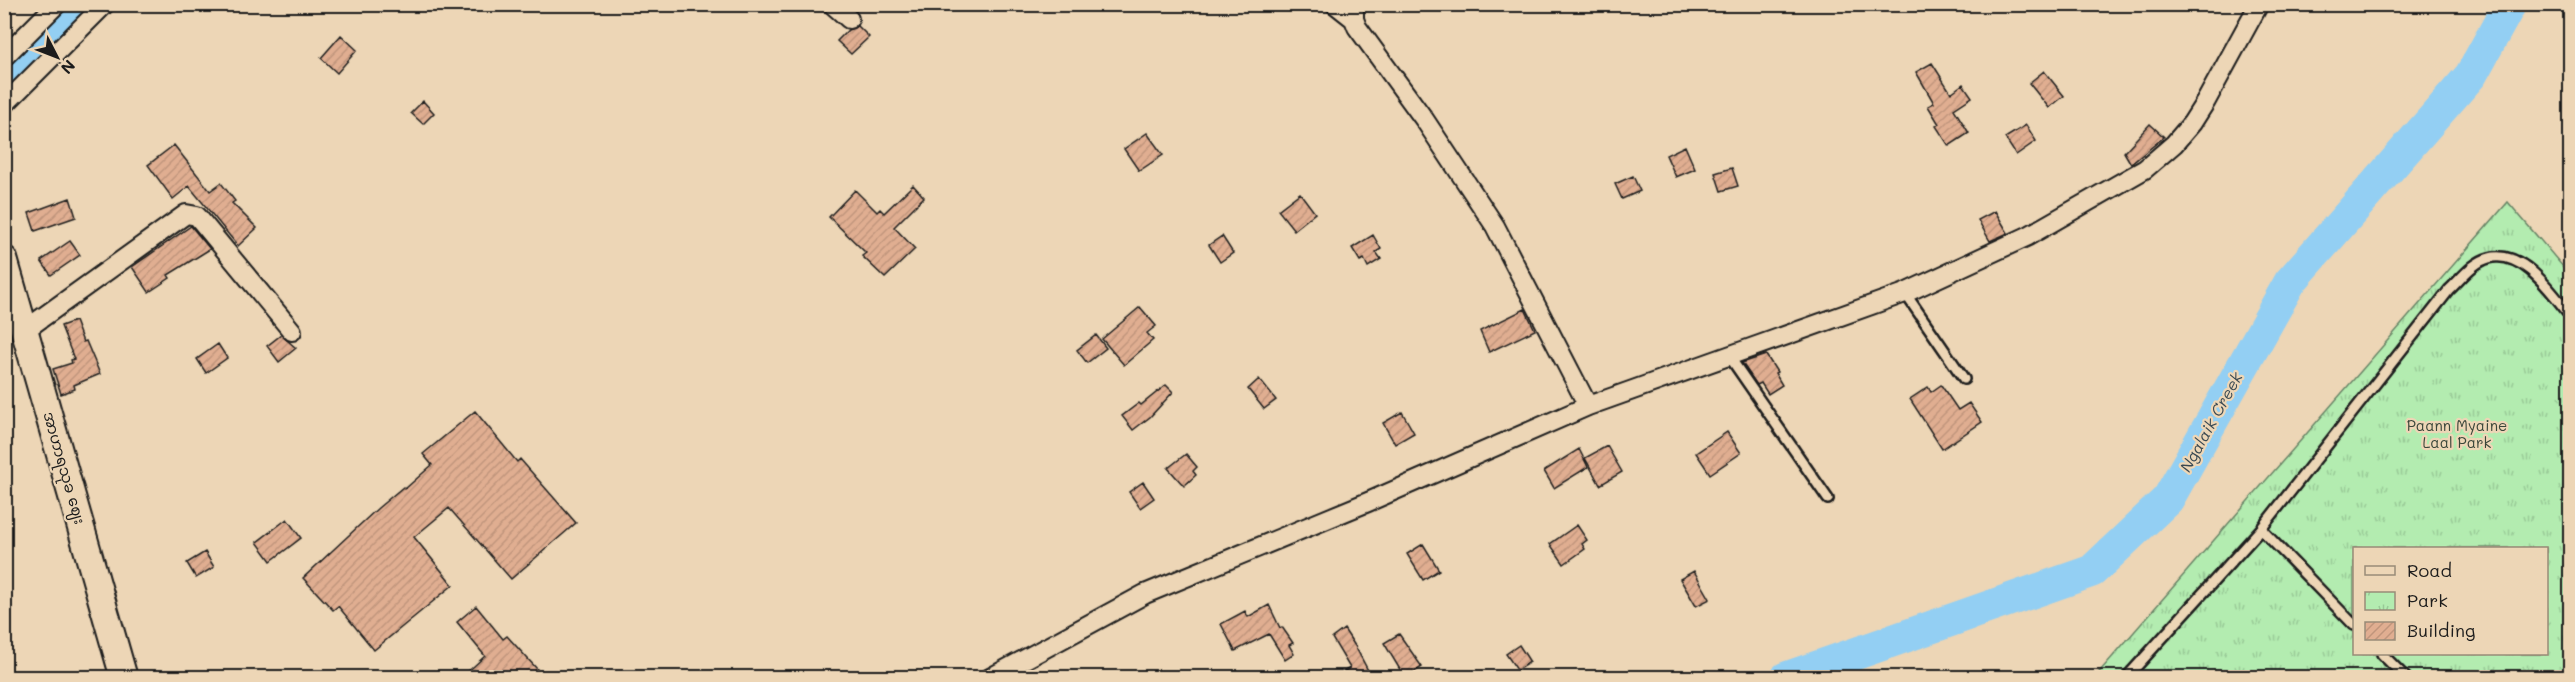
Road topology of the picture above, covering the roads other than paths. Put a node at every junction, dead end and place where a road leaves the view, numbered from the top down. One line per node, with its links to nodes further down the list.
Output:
1 (57, 4): 8 (street)
2 (105, 4): 9 (street)
3 (832, 4): 7 (street)
4 (1335, 4): 6 (street)
5 (2259, 4): 11 (street)
6 (1354, 12): 17 (street)
7 (849, 19)
8 (4, 57)
9 (4, 105)
10 (4, 259): 13 (street, အာဟာရသုခ ဈေး)
11 (1905, 293): 15 (street); 16 (lane)
12 (2571, 315): 19 (lane)
13 (25, 330): 14 (street); 22 (street, အာဟာရသုခ ဈေး)
14 (292, 331)
15 (1729, 356): 17 (street); 18 (lane)
16 (1964, 379)
17 (1588, 406): 23 (street)
18 (1828, 500)
19 (2261, 529): 20 (lane); 24 (lane)
20 (2353, 623)
21 (2383, 655): 25 (lane)
22 (124, 678)
23 (990, 678)
24 (2126, 678)
25 (2406, 678)

